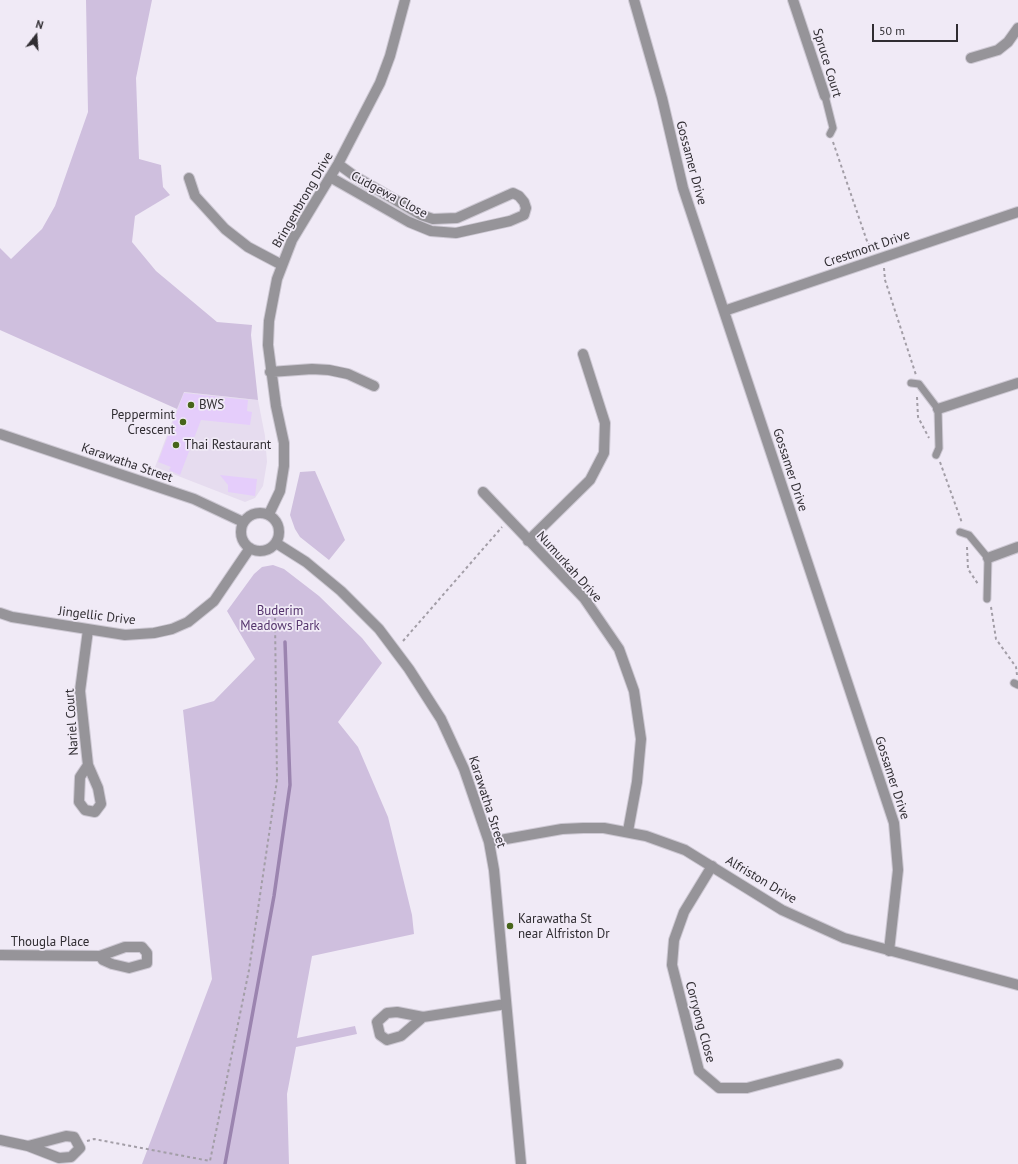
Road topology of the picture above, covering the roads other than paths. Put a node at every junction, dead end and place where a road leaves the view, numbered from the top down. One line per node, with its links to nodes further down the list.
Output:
1 (405, 0): 8 (street, Bringenbrong Drive)
2 (634, 0): 13 (street, Gossamer Drive)
3 (793, 0): 6 (street, Spruce Court)
4 (1018, 28): 5 (street)
5 (971, 58)
6 (825, 96): 7 (lane, Spruce Court)
7 (830, 134)
8 (338, 164): 9 (street, Bringenbrong Drive); 9 (street, Cudgewa Close)
9 (330, 177): 12 (street, Bringenbrong Drive)
10 (189, 178): 12 (street)
11 (1018, 212): 13 (street, Crestmont Drive)
12 (282, 266): 15 (street, Bringenbrong Drive)
13 (724, 311): 38 (street, Gossamer Drive)
14 (583, 354): 26 (street)
15 (270, 372): 18 (street); 23 (street, Bringenbrong Drive)
16 (914, 383): 19 (lane)
17 (1018, 383): 19 (street)
18 (374, 386)
19 (938, 409): 21 (lane)
20 (0, 434): 24 (street, Karawatha Street)
21 (937, 454)
22 (482, 492): 26 (street, Numurkah Drive)
23 (269, 514): 24 (street); 27 (street)
24 (243, 522): 29 (street)
25 (963, 532): 30 (lane)
26 (528, 541): 35 (street, Numurkah Drive)
27 (276, 543): 29 (street); 36 (street, Karawatha Street)
28 (1018, 547): 30 (street)
29 (250, 548): 33 (street, Jingellic Drive)
30 (988, 558): 31 (lane)
31 (987, 599)
32 (0, 613): 33 (street, Jingellic Drive)
33 (88, 630): 34 (street, Nariel Court)
34 (88, 765)
35 (628, 832): 36 (street, Alfriston Drive); 37 (street, Alfriston Drive)
36 (489, 842): 42 (street, Karawatha Street)
37 (712, 866): 38 (street, Alfriston Drive); 44 (street, Corryong Close)
38 (889, 951): 41 (street, Alfriston Drive)
39 (0, 955): 40 (street, Thougla Place)
40 (100, 956)
41 (1018, 985)
42 (506, 1004): 43 (street); 47 (street, Karawatha Street)
43 (423, 1017)
44 (838, 1064)
45 (0, 1140): 46 (street)
46 (28, 1146): 46 (street)
47 (521, 1164)

